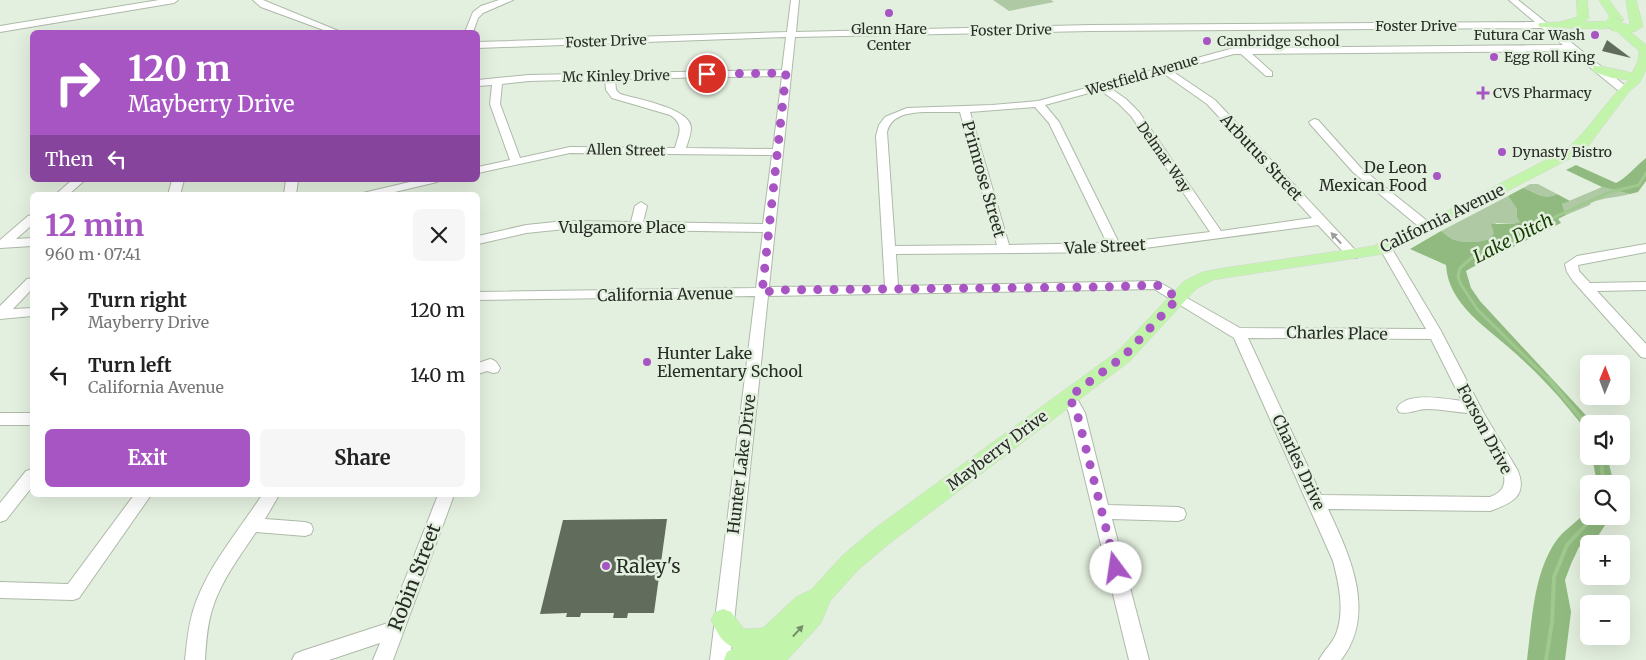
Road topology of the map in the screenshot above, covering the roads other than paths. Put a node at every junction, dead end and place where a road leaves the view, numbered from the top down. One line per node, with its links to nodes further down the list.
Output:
1 (174, 0): 15 (street)
2 (257, 0): 16 (street)
3 (509, 0): 17 (street)
4 (795, 0): 18 (street, Hunter Lake Drive)
5 (1513, 0): 13 (street)
6 (1582, 0): 13 (main road)
7 (1588, 0): 14 (main road)
8 (1595, 0): 14 (main road)
9 (1604, 0): 13 (main road)
10 (1630, 0): 14 (main road)
11 (1640, 0): 12 (main road)
12 (1646, 21)
13 (1544, 25): 18 (street, Foster Drive); 21 (street)
14 (1612, 25): 19 (main road)
15 (0, 29)
16 (331, 30)
17 (471, 30)
18 (791, 34): 20 (street, Foster Drive); 25 (street, Hunter Lake Drive)
19 (1644, 44): 27 (main road, California Avenue); 32 (main road, California Avenue)
20 (480, 45)
21 (1572, 48): 22 (street, Westfield Avenue); 24 (street)
22 (1242, 50): 23 (street, Westfield Avenue); 26 (street)
23 (1163, 69): 31 (street, Westfield Avenue); 47 (street, Arbutus Street)
24 (1598, 69): 27 (main road); 32 (street)
25 (786, 73): 28 (street, Mc Kinley Drive); 37 (street, Hunter Lake Drive)
26 (1269, 74)
27 (1629, 76): 32 (main road, California Avenue)
28 (610, 77): 29 (street, Mc Kinley Drive); 36 (street)
29 (497, 81): 30 (street, Mc Kinley Drive); 38 (street)
30 (480, 83)
31 (1102, 87): 33 (street, Westfield Avenue); 51 (street, Delmar Way)
32 (1624, 90): 49 (main road, California Avenue)
33 (1038, 104): 34 (street, Westfield Avenue); 56 (street)
34 (964, 110): 58 (street, Primrose Street); 59 (street, Westfield Avenue)
35 (1314, 122): 49 (street)
36 (680, 151): 37 (street, Allen Street); 38 (street, Allen Street)
37 (777, 152): 50 (street, Hunter Lake Drive)
38 (516, 161): 39 (street, Allen Street)
39 (480, 170)
40 (77, 182): 43 (street)
41 (427, 182): 42 (street)
42 (412, 187): 44 (street)
43 (65, 192)
44 (384, 192)
45 (641, 206): 48 (street)
46 (30, 221): 54 (street)
47 (1320, 221): 51 (street, Vale Street); 60 (street, Arbutus Street, one-way to 47)
48 (636, 226): 50 (street, Vulgamore Place); 52 (street, Vulgamore Place)
49 (1427, 227): 55 (main road, California Avenue)
50 (769, 228): 66 (street, Hunter Lake Drive)
51 (1218, 234): 56 (street, Vale Street)
52 (480, 240)
53 (30, 242): 54 (street)
54 (2, 244)
55 (1385, 247): 60 (main road, California Avenue); 72 (street, Forson Drive)
56 (1115, 248): 58 (street, Vale Street)
57 (1646, 248): 64 (street)
58 (1004, 249): 59 (street, Vale Street)
59 (889, 250): 65 (street, Westfield Avenue)
60 (1352, 255): 61 (main road, California Avenue)
61 (1224, 273): 68 (main road, Mayberry Drive)
62 (30, 284): 70 (street)
63 (1646, 286): 64 (street)
64 (1586, 287): 73 (street)
65 (892, 289): 66 (street, California Avenue); 68 (street, California Avenue)
66 (762, 293): 67 (street, California Avenue); 92 (street, Hunter Lake Drive)
67 (480, 296)
68 (1178, 298): 71 (street); 76 (main road, Mayberry Drive)
69 (30, 312): 70 (street)
70 (0, 314)
71 (1238, 333): 72 (street, Charles Place); 85 (street, Charles Drive)
72 (1435, 334): 78 (street, Forson Drive)
73 (1646, 353)
74 (493, 368): 75 (street)
75 (480, 369)
76 (1069, 397): 86 (street); 94 (main road, Mayberry Drive)
77 (1404, 408): 78 (street)
78 (1474, 408): 85 (street, Forson Drive)
79 (30, 418): 80 (street)
80 (0, 419)
81 (30, 478): 87 (street)
82 (142, 497): 91 (street)
83 (270, 497): 89 (street)
84 (445, 497): 93 (street, Robin Street)
85 (1317, 502): 101 (street, Charles Drive)
86 (1102, 512): 88 (street); 100 (street)
87 (0, 514)
88 (1178, 514)
89 (252, 525): 90 (street); 95 (street)
90 (305, 529)
91 (0, 590)
92 (723, 620): 94 (main road); 98 (street, Hunter Lake Drive)
93 (393, 630): 96 (street); 97 (street, Robin Street)
94 (774, 652): 99 (main road, Mayberry Drive)
95 (195, 660)
96 (302, 660)
97 (383, 660)
98 (720, 660)
99 (736, 660)
100 (1139, 660)
101 (1330, 660)

